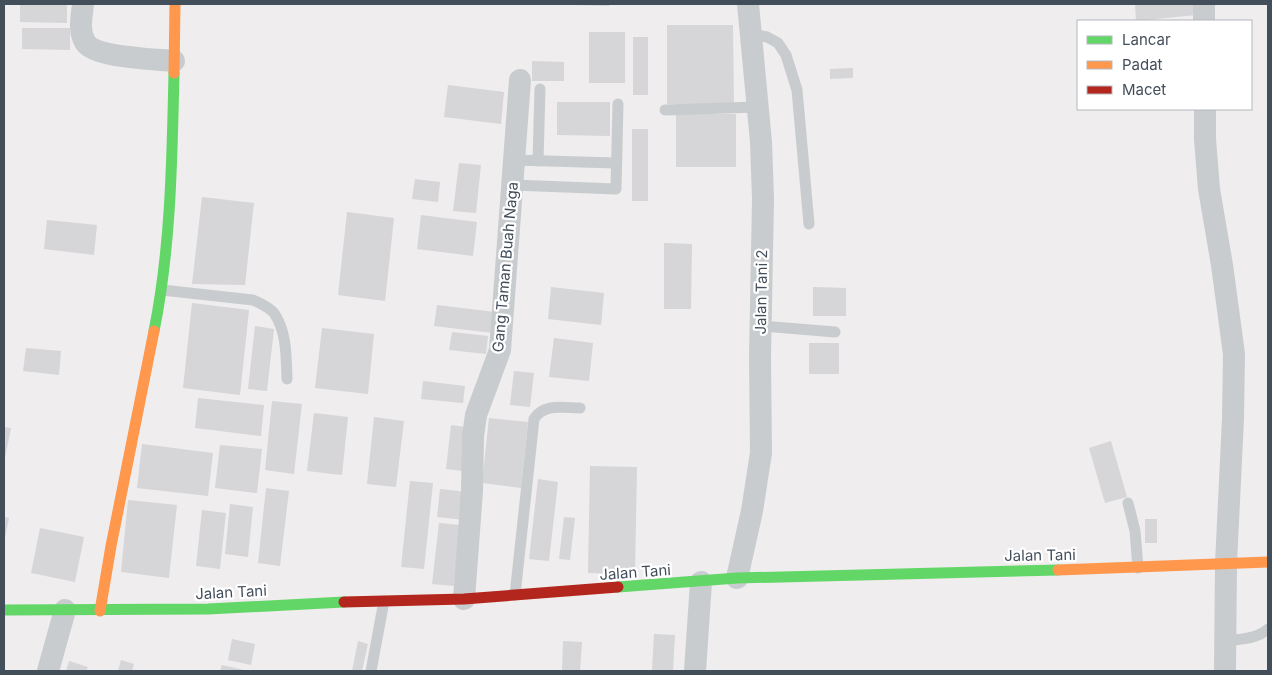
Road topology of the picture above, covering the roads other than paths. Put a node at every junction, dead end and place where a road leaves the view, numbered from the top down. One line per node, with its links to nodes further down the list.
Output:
1 (83, 4): 7 (street)
2 (175, 4): 7 (main road)
3 (748, 4): 6 (street, Jalan Tani 2)
4 (1204, 4): 5 (street)
5 (1204, 20)
6 (751, 34): 11 (street, Jalan Tani 2); 18 (lane)
7 (174, 61): 19 (main road)
8 (520, 80): 14 (street, Gang Taman Buah Naga)
9 (540, 89): 15 (lane)
10 (618, 104): 16 (lane)
11 (758, 107): 12 (lane); 20 (street, Jalan Tani 2)
12 (665, 110)
13 (1205, 110): 26 (street)
14 (514, 160): 15 (lane); 17 (street, Gang Taman Buah Naga)
15 (538, 161): 16 (lane)
16 (616, 163): 17 (lane)
17 (513, 185): 31 (street, Gang Taman Buah Naga)
18 (809, 224)
19 (162, 290): 22 (lane); 35 (main road)
20 (760, 326): 21 (lane); 28 (street, Jalan Tani 2)
21 (835, 332)
22 (287, 378)
23 (580, 408): 30 (lane)
24 (1128, 503): 27 (lane)
25 (1268, 562): 26 (main road, Jalan Tani)
26 (1226, 563): 27 (main road, Jalan Tani); 37 (street)
27 (1138, 568): 28 (main road, Jalan Tani)
28 (737, 578): 29 (main road, Jalan Tani)
29 (701, 582): 30 (main road, Jalan Tani); 40 (street)
30 (515, 595): 31 (main road, Jalan Tani)
31 (464, 598): 32 (main road, Jalan Tani)
32 (384, 600): 35 (main road, Jalan Tani); 39 (lane)
33 (4, 610): 34 (main road, Jalan Tani)
34 (65, 610): 35 (main road, Jalan Tani); 38 (street)
35 (100, 610)
36 (1268, 629): 37 (lane)
37 (1226, 641): 41 (street)
38 (48, 671)
39 (371, 671)
40 (695, 671)
41 (1226, 671)

